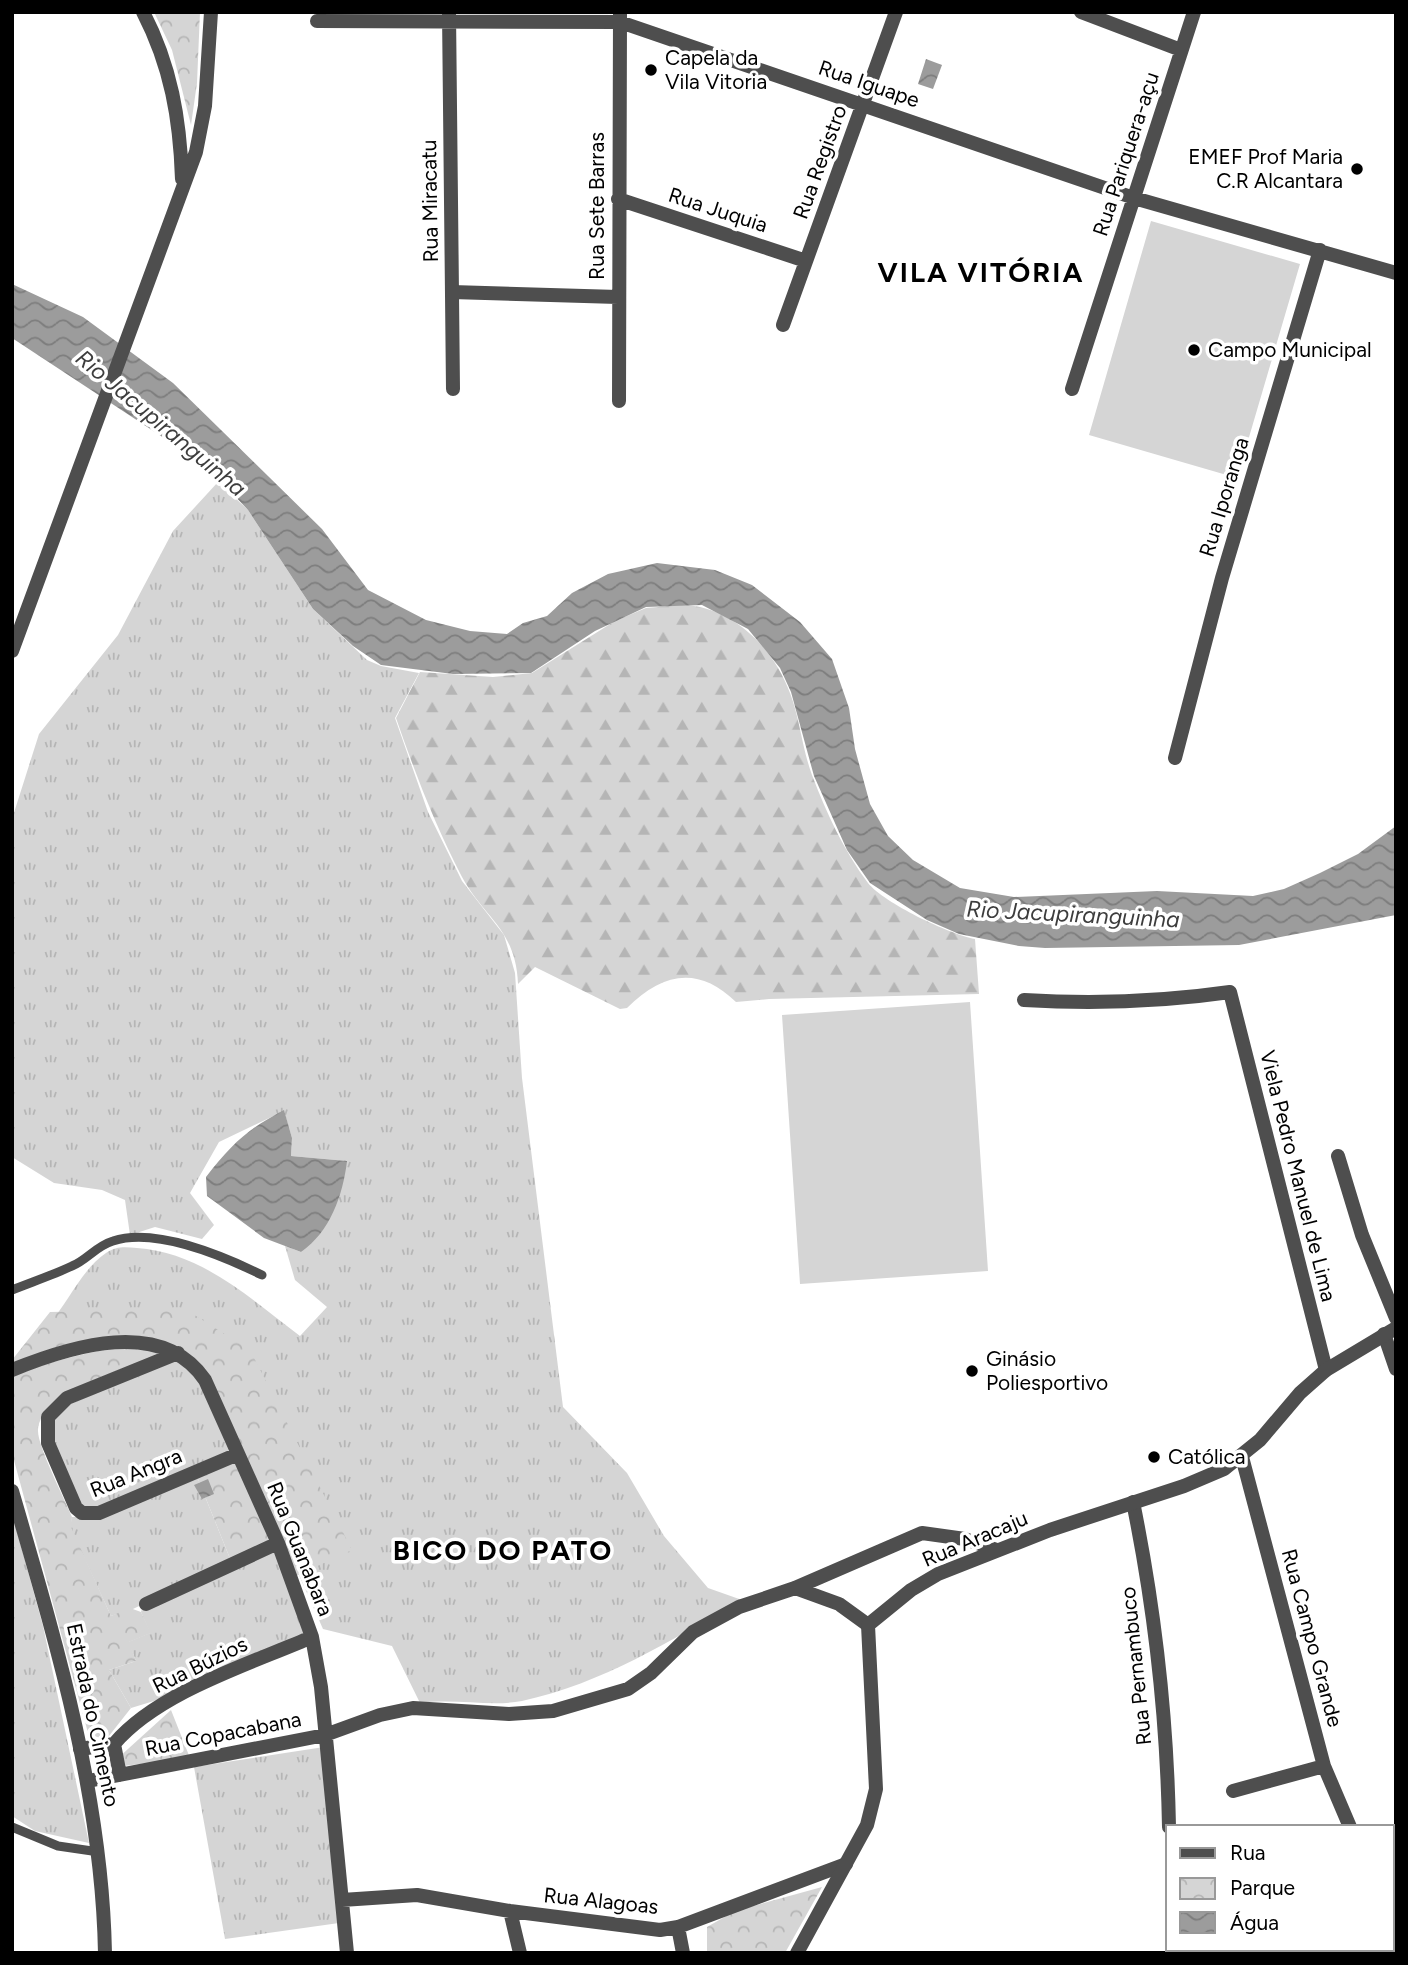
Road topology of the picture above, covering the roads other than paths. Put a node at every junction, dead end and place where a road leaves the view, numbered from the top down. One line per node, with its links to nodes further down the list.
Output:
1 (143, 12): 11 (street)
2 (211, 12): 11 (street)
3 (897, 12): 10 (street, Rua Registro)
4 (1081, 12): 9 (street)
5 (1194, 12): 9 (street, Rua Pariquera-açu)
6 (449, 17): 7 (street, Rua Iguape); 8 (street, Rua Iguape); 17 (street, Rua Miracatu)
7 (620, 17): 10 (street, Rua Iguape); 13 (street, Rua Sete Barras)
8 (317, 21)
9 (1181, 50): 12 (street, Rua Pariquera-açu)
10 (863, 104): 12 (street, Rua Iguape); 15 (street, Rua Registro)
11 (183, 184): 23 (street)
12 (1134, 198): 14 (street, Rua Iguape); 21 (street, Rua Pariquera-açu)
13 (618, 199): 15 (street, Rua Juquia); 18 (street, Rua Sete Barras)
14 (1320, 250): 16 (street, Rua Iguape); 24 (street, Rua Iporanga)
15 (806, 261): 19 (street, Rua Registro)
16 (1396, 273)
17 (452, 292): 18 (street); 20 (street, Rua Miracatu)
18 (618, 296): 22 (street, Rua Sete Barras)
19 (783, 325)
20 (453, 389)
21 (1072, 389)
22 (619, 401)
23 (12, 651)
24 (1175, 758)
25 (1024, 1000): 34 (street, Viela Pedro Manuel de Lima)
26 (1338, 1156): 29 (street)
27 (262, 1275): 28 (lane)
28 (12, 1290)
29 (1396, 1318)
30 (1390, 1331): 32 (street); 34 (street, Rua Aracaju)
31 (178, 1353): 33 (street, Rua Guanabara); 35 (street, Rua Guanabara); 35 (street, Rua Angra)
32 (1396, 1369)
33 (12, 1370)
34 (1326, 1370): 36 (street, Rua Aracaju)
35 (238, 1454): 39 (street, Rua Guanabara)
36 (1242, 1457): 38 (street, Rua Aracaju); 48 (street, Rua Campo Grande)
37 (12, 1491): 47 (street, Estrada do Cimento)
38 (1133, 1502): 40 (street, Rua Aracaju); 52 (street, Rua Pernambuco)
39 (278, 1543): 42 (street); 44 (street, Rua Guanabara)
40 (996, 1550): 41 (street); 43 (street, Rua Aracaju)
41 (795, 1588): 43 (street); 45 (street)
42 (146, 1604)
43 (867, 1625): 56 (street)
44 (312, 1637): 45 (street, Rua Guanabara); 46 (street, Rua Búzios)
45 (325, 1735): 49 (street, Rua Copacabana); 57 (street, Rua Guanabara)
46 (114, 1744): 47 (street); 49 (street)
47 (80, 1749): 50 (street, Estrada do Cimento)
48 (1324, 1766): 51 (street); 53 (street, Rua Campo Grande)
49 (121, 1775): 50 (street, Rua Copacabana)
50 (88, 1782): 55 (street, Estrada do Cimento)
51 (1233, 1791)
52 (1169, 1825)
53 (1349, 1825)
54 (12, 1827): 55 (lane)
55 (99, 1852): 60 (street, Estrada do Cimento)
56 (846, 1864): 59 (street, Rua Alagoas); 64 (street)
57 (342, 1900): 58 (street, Rua Alagoas); 61 (street, Rua Guanabara)
58 (510, 1911): 59 (street, Rua Alagoas); 62 (street)
59 (678, 1927): 63 (street)
60 (105, 1953)
61 (347, 1953)
62 (520, 1953)
63 (683, 1953)
64 (797, 1953)

